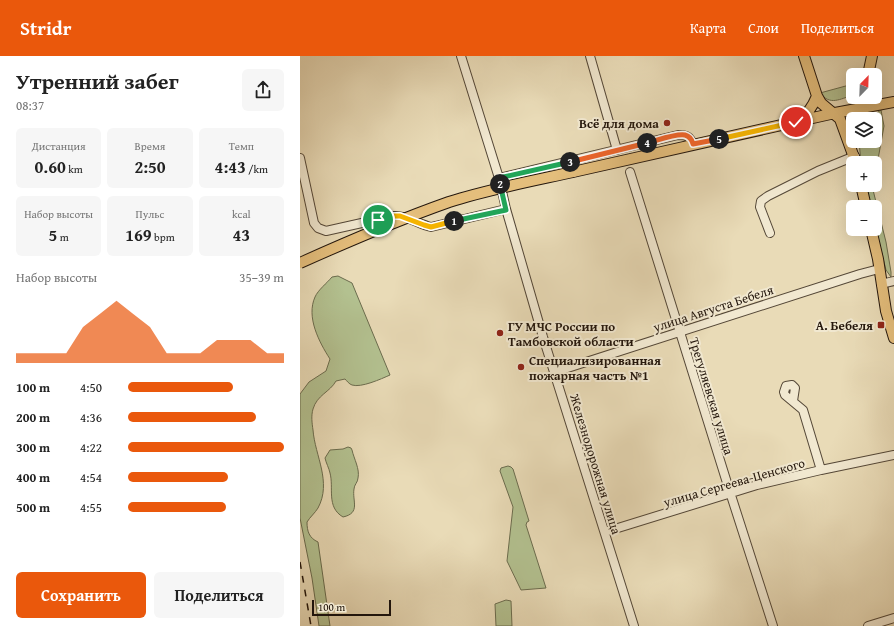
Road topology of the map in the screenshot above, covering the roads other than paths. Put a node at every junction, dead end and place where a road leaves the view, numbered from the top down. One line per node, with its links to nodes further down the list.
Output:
1 (461, 56): 19 (street, Железнодорожная улица)
2 (590, 56): 14 (street)
3 (804, 56): 6 (main road)
4 (872, 56): 5 (main road)
5 (869, 68)
6 (817, 96): 11 (main road); 12 (main road)
7 (894, 102): 9 (main road)
8 (863, 104): 9 (main road)
9 (862, 108): 10 (main road); 11 (main road)
10 (861, 112)
11 (834, 113): 12 (main road); 15 (main road)
12 (796, 122): 13 (main road)
13 (693, 144): 14 (street); 23 (main road, bridge)
14 (617, 150): 19 (street)
15 (855, 156)
16 (300, 158): 20 (street)
17 (846, 163): 21 (street)
18 (630, 172): 27 (street, Трегуляевская улица)
19 (499, 178): 20 (street, Железнодорожная улица)
20 (506, 210): 29 (street, Железнодорожная улица)
21 (770, 234)
22 (872, 236): 24 (main road)
23 (300, 263)
24 (879, 269): 26 (main road); 27 (street, улица Августа Бебеля)
25 (894, 281): 26 (street)
26 (881, 284): 28 (main road)
27 (680, 331): 29 (street, улица Августа Бебеля); 33 (street, Трегуляевская улица)
28 (894, 338)
29 (555, 372): 34 (street, Железнодорожная улица)
30 (793, 401): 32 (street)
31 (894, 455): 32 (street, улица Сергеева-Ценского)
32 (821, 470): 33 (street, улица Сергеева-Ценского)
33 (730, 494): 34 (street, улица Сергеева-Ценского); 37 (street, Трегуляевская улица)
34 (605, 532): 36 (street, Железнодорожная улица)
35 (894, 618): 38 (street)
36 (634, 626)
37 (774, 626)
38 (868, 626)

